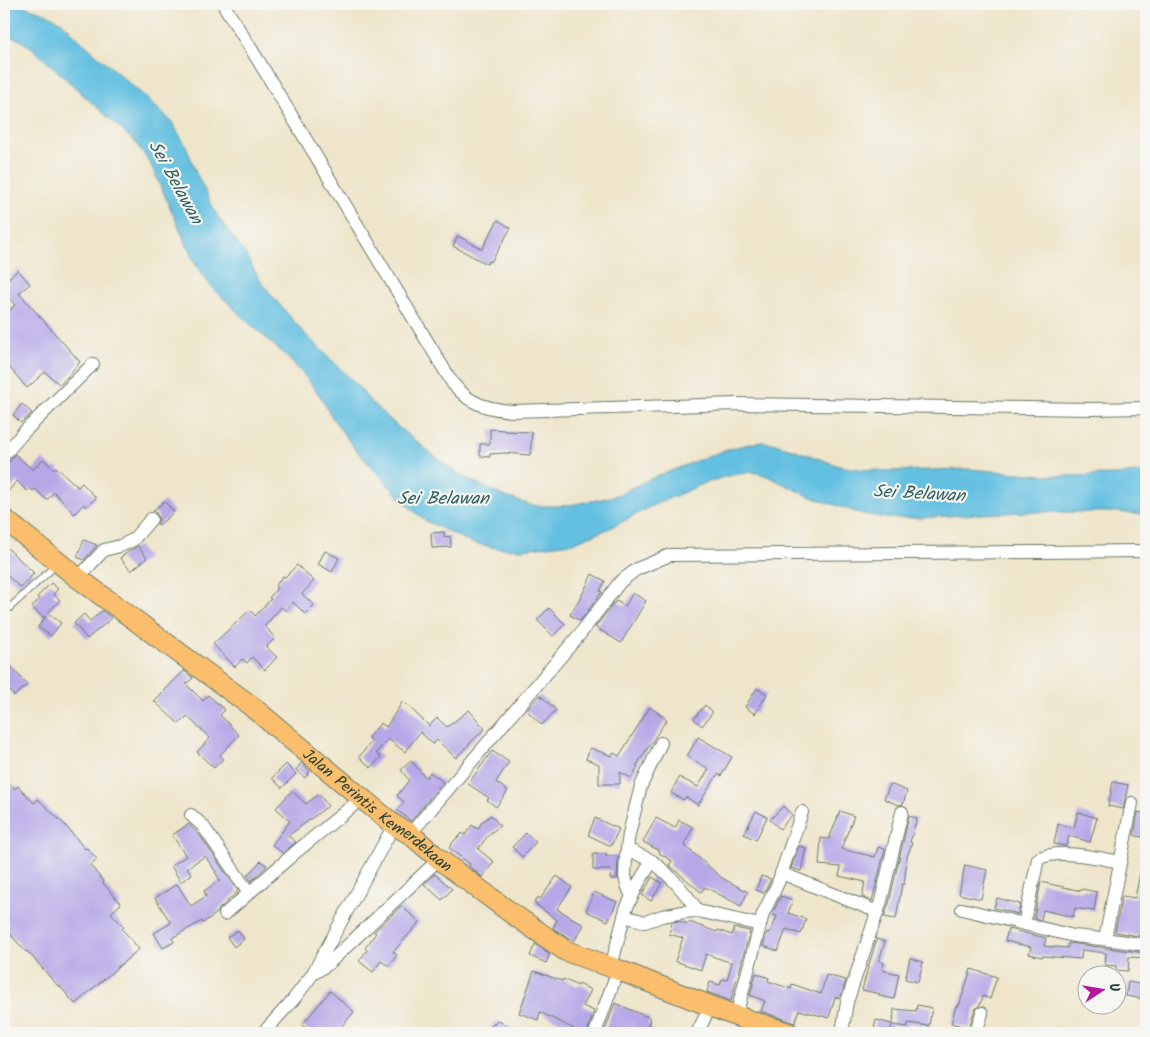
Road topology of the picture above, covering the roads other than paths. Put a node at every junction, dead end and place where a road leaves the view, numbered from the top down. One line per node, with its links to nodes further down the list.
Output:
1 (223, 4): 3 (street)
2 (93, 364): 4 (street)
3 (1146, 408)
4 (4, 456)
5 (4, 519): 8 (main road, Jalan Perintis Kemerdekaan)
6 (151, 519): 9 (street)
7 (1146, 551): 17 (street)
8 (58, 562): 9 (main road, Jalan Perintis Kemerdekaan); 10 (lane)
9 (78, 578): 12 (main road, Jalan Perintis Kemerdekaan)
10 (4, 613)
11 (661, 743): 18 (street)
12 (362, 798): 17 (main road, Jalan Perintis Kemerdekaan); 23 (street)
13 (1132, 803): 21 (street)
14 (802, 812): 22 (street)
15 (902, 812): 27 (street)
16 (191, 815): 23 (street)
17 (402, 829): 19 (main road, Jalan Perintis Kemerdekaan); 35 (street)
18 (627, 849): 20 (street); 24 (street)
19 (439, 859): 34 (main road, Jalan Perintis Kemerdekaan); 35 (street)
20 (652, 861): 24 (street); 26 (street)
21 (1120, 862): 30 (street); 32 (street)
22 (781, 873): 27 (street); 31 (street)
23 (249, 892): 28 (street)
24 (632, 897): 29 (street)
25 (962, 909): 30 (street)
26 (698, 911): 29 (street); 31 (street)
27 (878, 912): 43 (street)
28 (224, 914)
29 (624, 916): 34 (street)
30 (1024, 924): 32 (street)
31 (760, 925): 38 (street)
32 (1105, 939): 33 (street)
33 (1146, 945)
34 (614, 968): 36 (main road, Jalan Perintis Kemerdekaan); 40 (street)
35 (312, 975): 39 (street)
36 (711, 1005): 38 (main road, Jalan Perintis Kemerdekaan); 41 (street)
37 (982, 1013): 44 (street)
38 (736, 1016): 42 (main road, Jalan Perintis Kemerdekaan)
39 (263, 1033)
40 (595, 1033)
41 (697, 1033)
42 (789, 1033)
43 (842, 1033)
44 (976, 1033)

